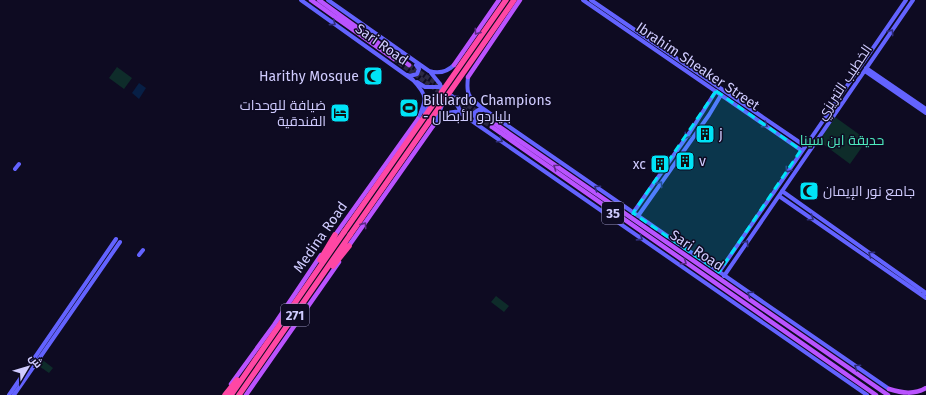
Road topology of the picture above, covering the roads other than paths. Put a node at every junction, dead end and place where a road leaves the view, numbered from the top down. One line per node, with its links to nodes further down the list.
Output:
1 (301, 0): 21 (street, Sari Road, one-way to 21)
2 (311, 0): 16 (main road, Sari Road)
3 (319, 0): 18 (main road, Sari Road)
4 (328, 0): 15 (street)
5 (499, 0): 14 (main road, one-way to 14)
6 (506, 0): 59 (highway, 271, bridge)
7 (514, 0): 58 (highway, 271, bridge)
8 (520, 0): 17 (main road)
9 (582, 0): 13 (street, Ibrahim Sheaker Street)
10 (591, 0): 13 (street)
11 (906, 0): 39 (street, الخطيب التبريزي)
12 (913, 0): 20 (street, الخطيب التبريزي, one-way to 12)
13 (600, 9): 27 (street, Ibrahim Sheaker Street); 39 (street)
14 (460, 56): 17 (main road); 19 (main road)
15 (407, 57): 21 (street); 22 (street)
16 (394, 59)
17 (476, 64): 23 (main road)
18 (409, 65)
19 (454, 65): 22 (street); 25 (street)
20 (865, 70): 32 (street); 33 (street); 45 (street, الخطيب التبريزي)
21 (400, 71): 24 (street, Sari Road)
22 (429, 71): 26 (street, Medina Road)
23 (468, 77): 25 (street); 31 (street)
24 (413, 80): 26 (street); 34 (street, Sari Road)
25 (452, 86): 26 (street); 29 (street)
26 (441, 88): 30 (street, Medina Road)
27 (716, 91): 28 (street, Ibrahim Sheaker Street); 40 (street, one-way to 40)
28 (721, 95): 41 (street, Ibrahim Sheaker Street, one-way to 41); 42 (street)
29 (452, 97): 30 (street, Medina Road); 31 (street, Medina Road); 35 (street)
30 (442, 98): 34 (street, Medina Road); 37 (street, Medina Road)
31 (482, 108): 36 (street)
32 (926, 108)
33 (926, 113)
34 (420, 118): 37 (main road); 49 (main road, Medina Road)
35 (472, 121): 37 (street); 38 (street)
36 (494, 123): 38 (street); 47 (street, one-way to 36); 71 (main road, Sari Road / 35, one-way to 71); 72 (main road, Sari Road / 35, one-way to 36)
37 (432, 127): 51 (main road, Medina Road, one-way to 37)
38 (489, 133): 70 (street, one-way to 70)
39 (806, 146): 41 (street, الخطيب التبريزي)
40 (678, 149): 42 (street); 47 (street)
41 (801, 150): 54 (street, الخطيب التبريزي, one-way to 54)
42 (683, 152): 48 (street, one-way to 42)
43 (19, 164): 44 (street)
44 (15, 169)
45 (782, 191): 46 (street, الخطيب التبريزي); 56 (street, one-way to 45)
46 (779, 196): 55 (street, الخطيب التبريزي, one-way to 46); 57 (street, one-way to 57)
47 (633, 213): 48 (street)
48 (638, 216): 54 (street)
49 (335, 234): 59 (highway); 66 (main road, Medina Road)
50 (118, 240): 60 (street)
51 (349, 246): 58 (highway); 69 (main road, Medina Road)
52 (143, 250): 53 (street)
53 (139, 255)
54 (719, 272): 55 (street)
55 (724, 276): 63 (street, one-way to 55)
56 (926, 293)
57 (926, 298)
58 (305, 300): 68 (highway, 271)
59 (294, 305): 61 (highway, 271)
60 (47, 343): 64 (street); 65 (street)
61 (264, 348): 66 (highway); 67 (highway, 271)
62 (926, 388): 63 (main road)
63 (889, 390)
64 (9, 395)
65 (14, 395)
66 (224, 395)
67 (231, 395)
68 (240, 395)
69 (246, 395)
70 (867, 395)
71 (876, 395)
72 (888, 395)

